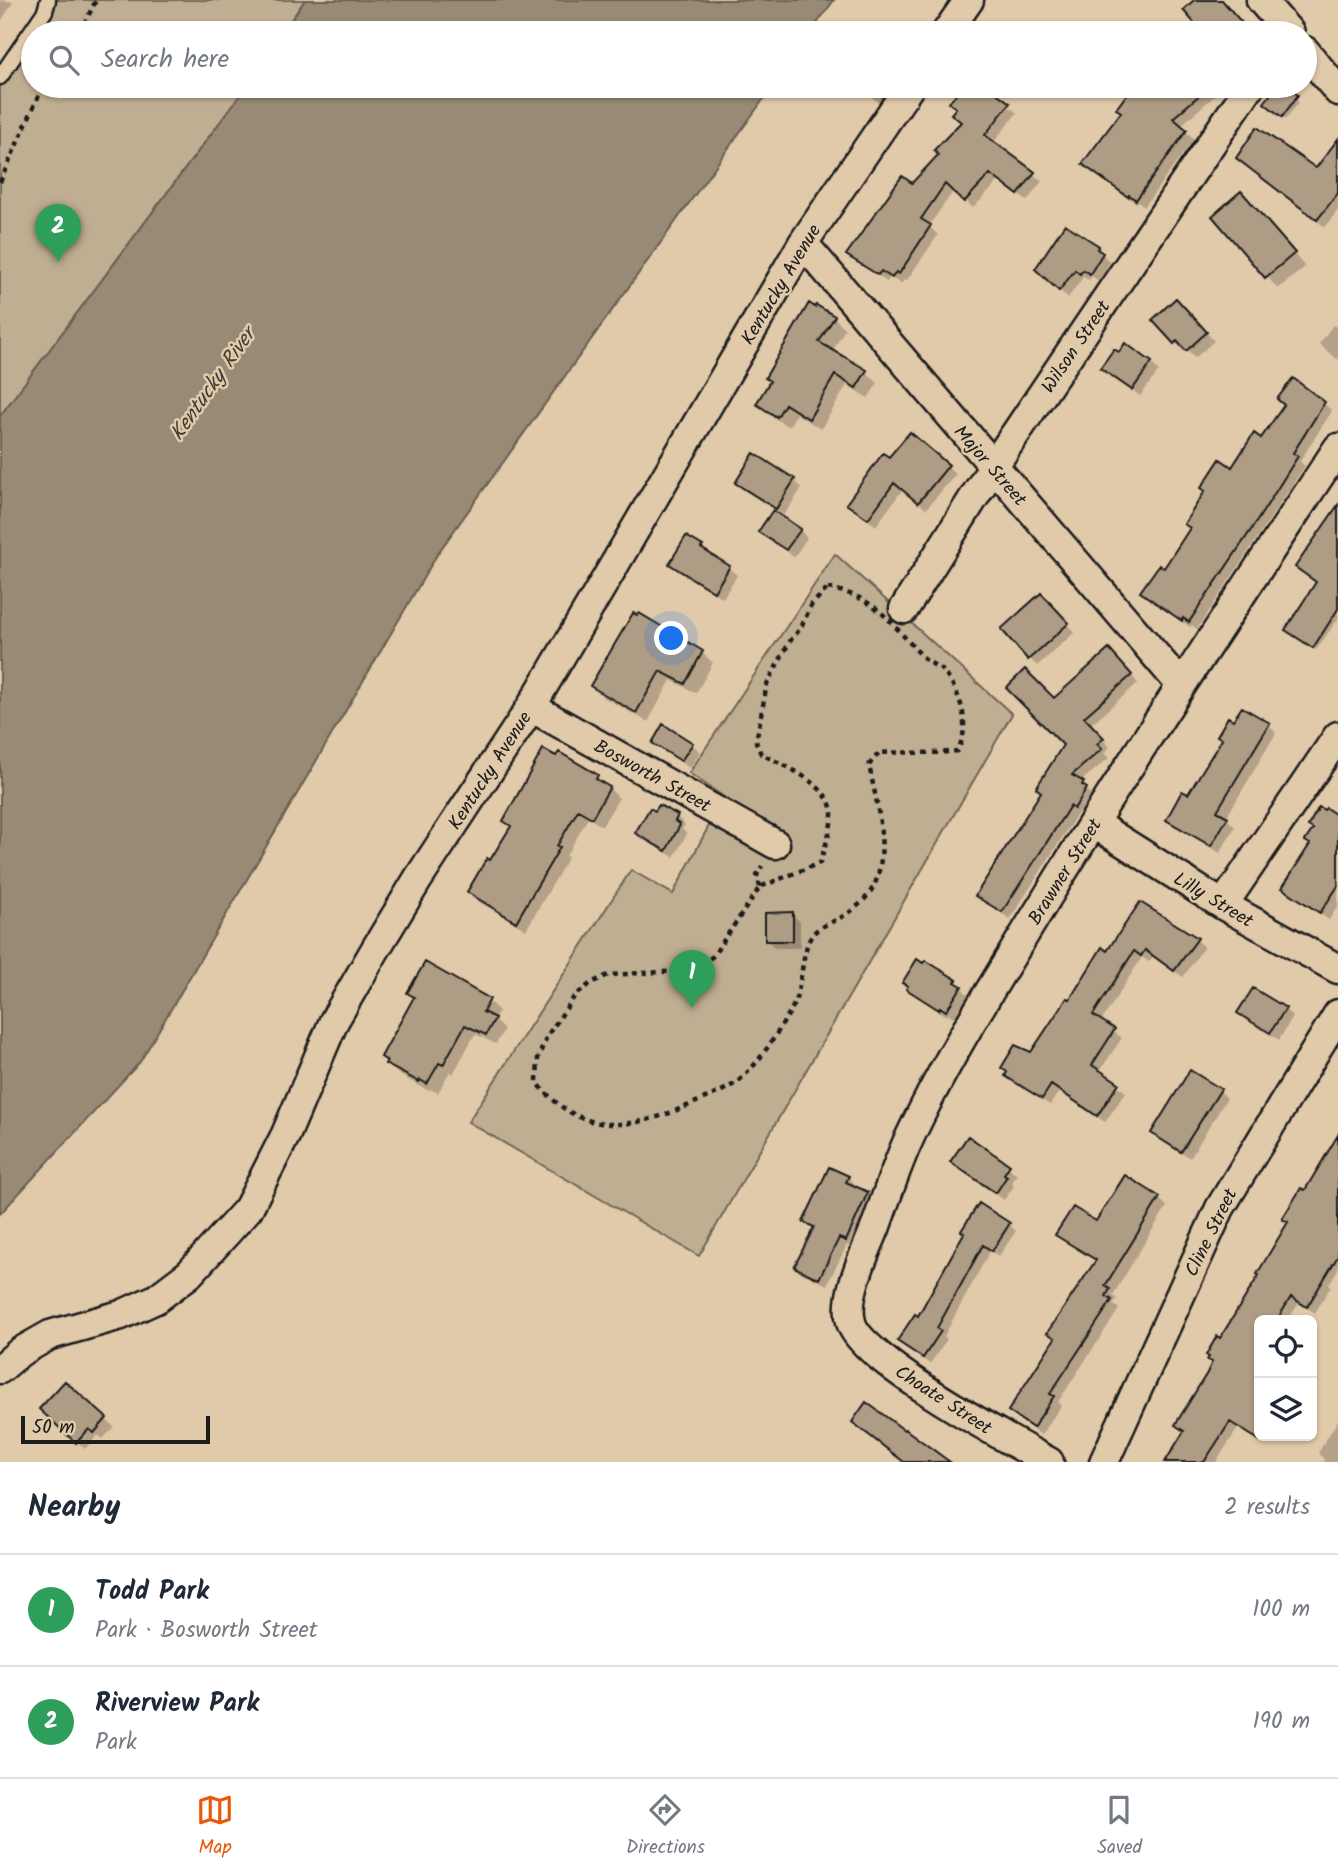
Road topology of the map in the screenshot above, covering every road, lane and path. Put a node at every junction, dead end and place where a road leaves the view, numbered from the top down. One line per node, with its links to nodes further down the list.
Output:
1 (48, 0): 5 (lane)
2 (96, 0): 6 (path)
3 (969, 0): 7 (street)
4 (1261, 0): 8 (street)
5 (39, 21)
6 (86, 21)
7 (954, 21)
8 (1279, 21)
9 (21, 47): 11 (lane)
10 (1317, 66): 12 (street)
11 (0, 77)
12 (1338, 91)
13 (38, 98): 16 (path)
14 (902, 98): 17 (street, Kentucky Avenue)
15 (1242, 98): 19 (street, Wilson Street)
16 (0, 182)
17 (803, 243): 19 (street, Major Street); 22 (street, Kentucky Avenue)
18 (1338, 449): 21 (street, Brawner Street)
19 (992, 467): 20 (street, Wilson Street); 21 (street, Major Street)
20 (904, 608)
21 (1181, 685): 24 (street, Brawner Street)
22 (531, 706): 25 (street, Bosworth Street); 30 (street, Kentucky Avenue)
23 (1338, 736): 26 (street)
24 (1093, 823): 26 (street, Lilly Street); 29 (street, Brawner Street)
25 (775, 844)
26 (1223, 905): 27 (street, Lilly Street)
27 (1338, 970)
28 (1338, 1014): 32 (street, Cline Street)
29 (851, 1323): 31 (street, Choate Street)
30 (0, 1369)
31 (1049, 1462)
32 (1104, 1462)

